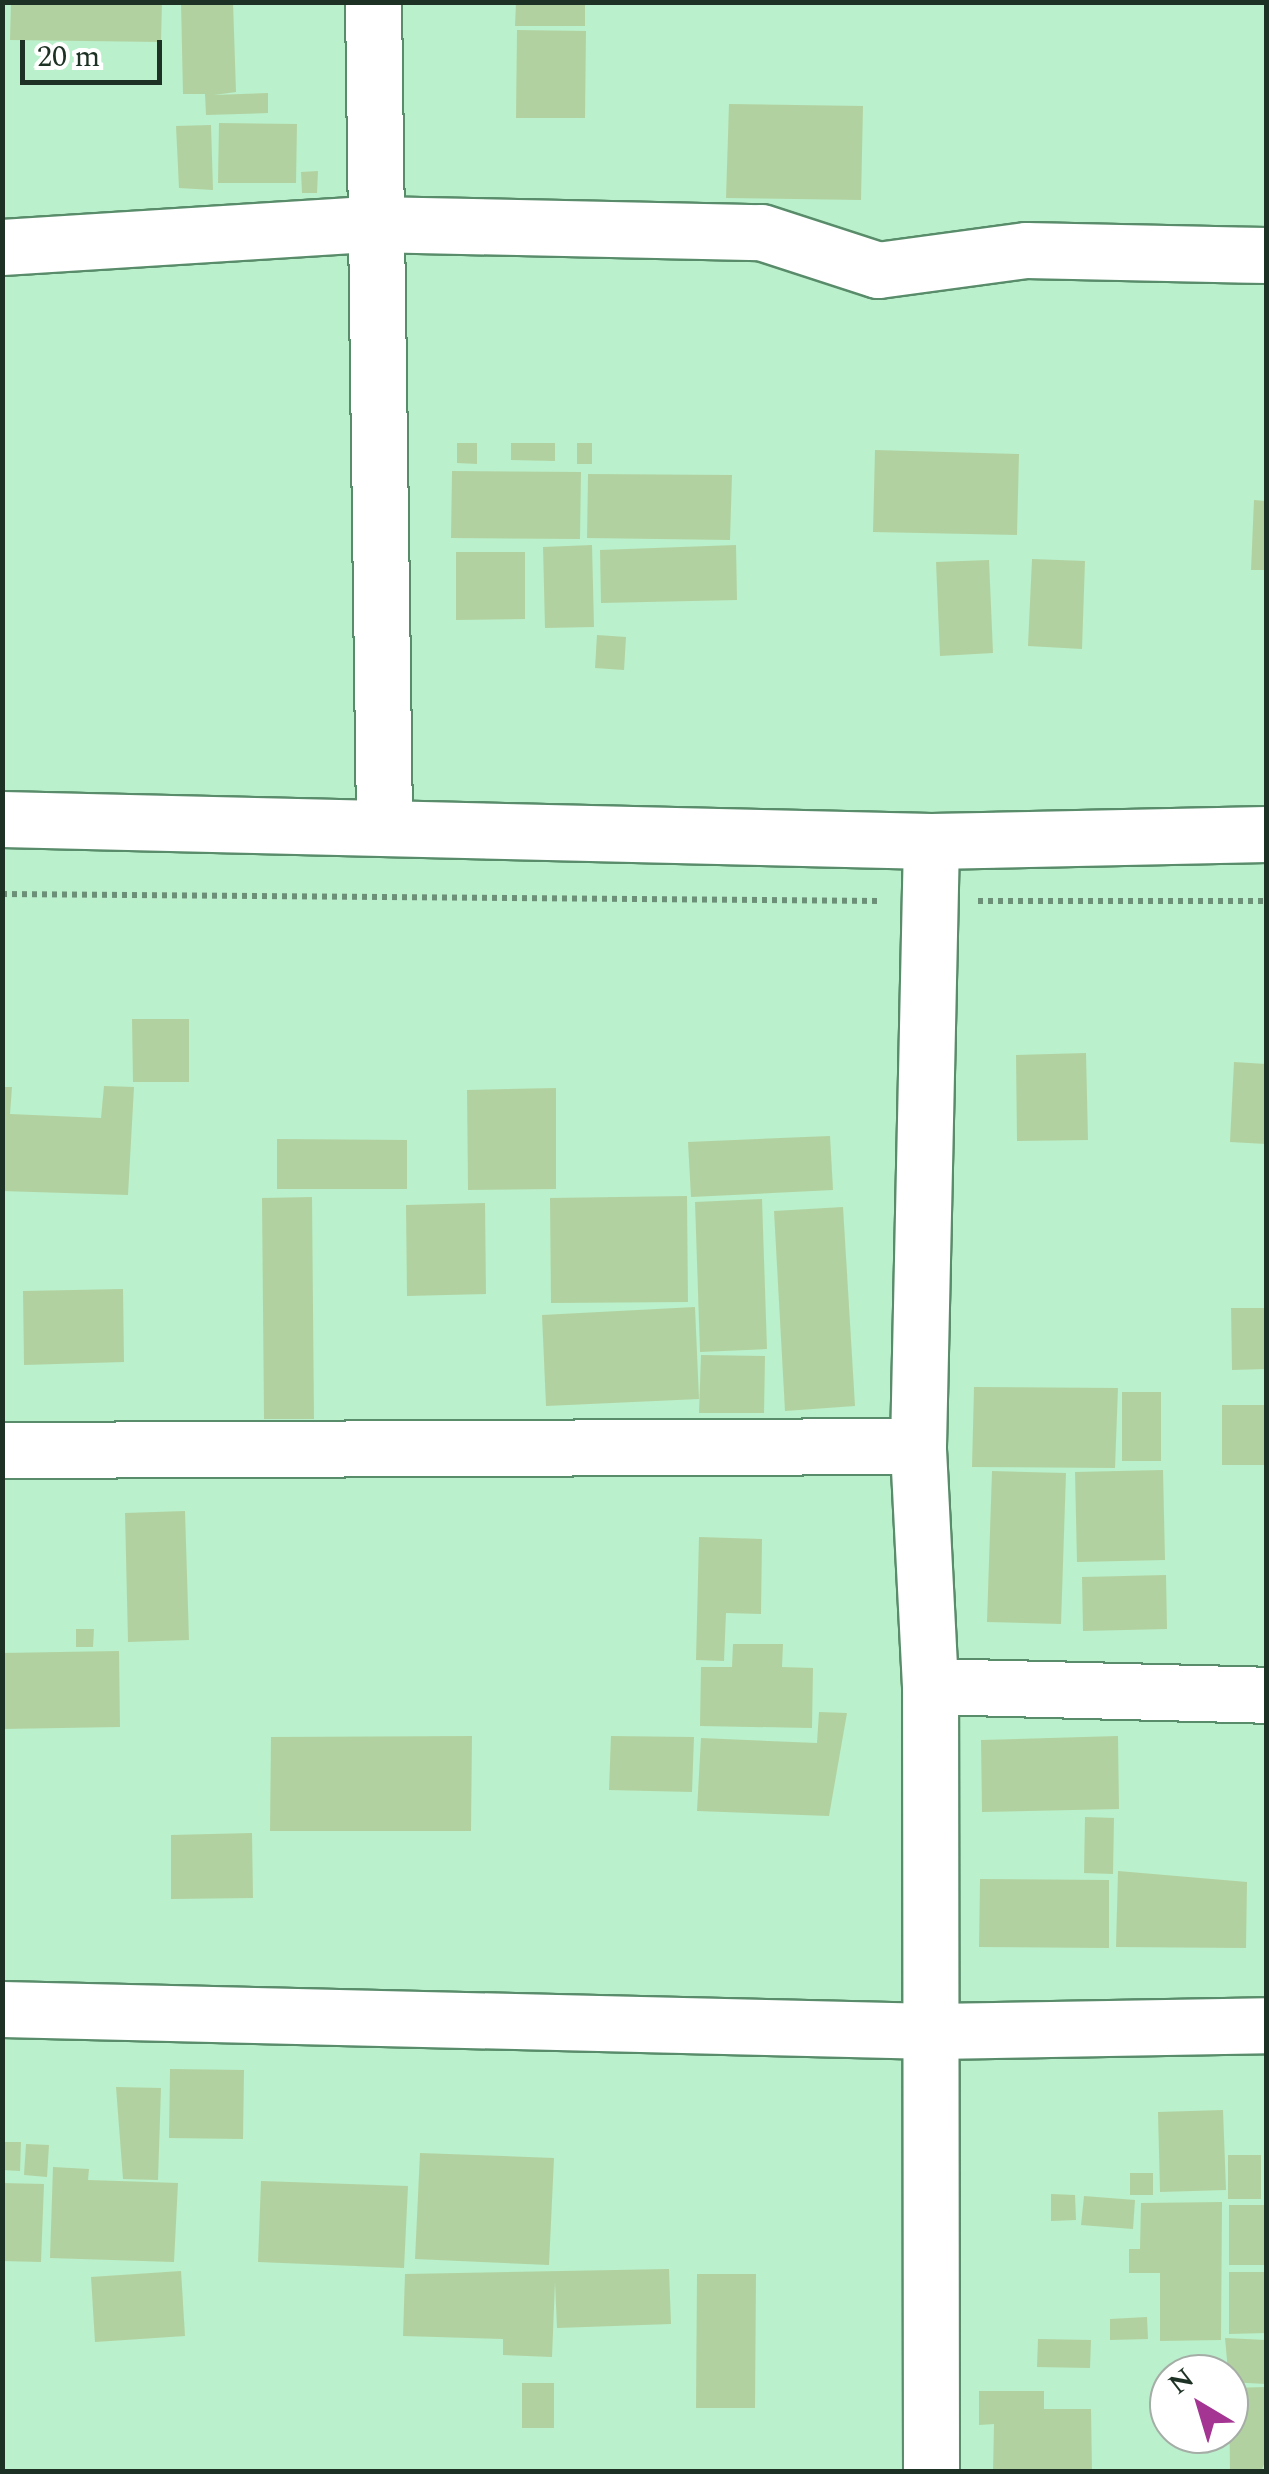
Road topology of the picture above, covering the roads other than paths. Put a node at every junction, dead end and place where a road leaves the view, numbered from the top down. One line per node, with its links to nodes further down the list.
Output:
1 (373, 2): 2 (street)
2 (371, 224): 3 (street); 4 (street); 6 (street)
3 (2, 247)
4 (1266, 255)
5 (2, 819): 6 (street)
6 (384, 823): 8 (street)
7 (1266, 834): 8 (street)
8 (931, 841): 9 (street)
9 (918, 1446): 10 (street); 11 (street)
10 (2, 1450)
11 (930, 1686): 12 (street); 15 (street)
12 (1266, 1695)
13 (2, 2009): 15 (street)
14 (1266, 2025): 15 (street)
15 (933, 2031): 16 (street)
16 (931, 2472)

